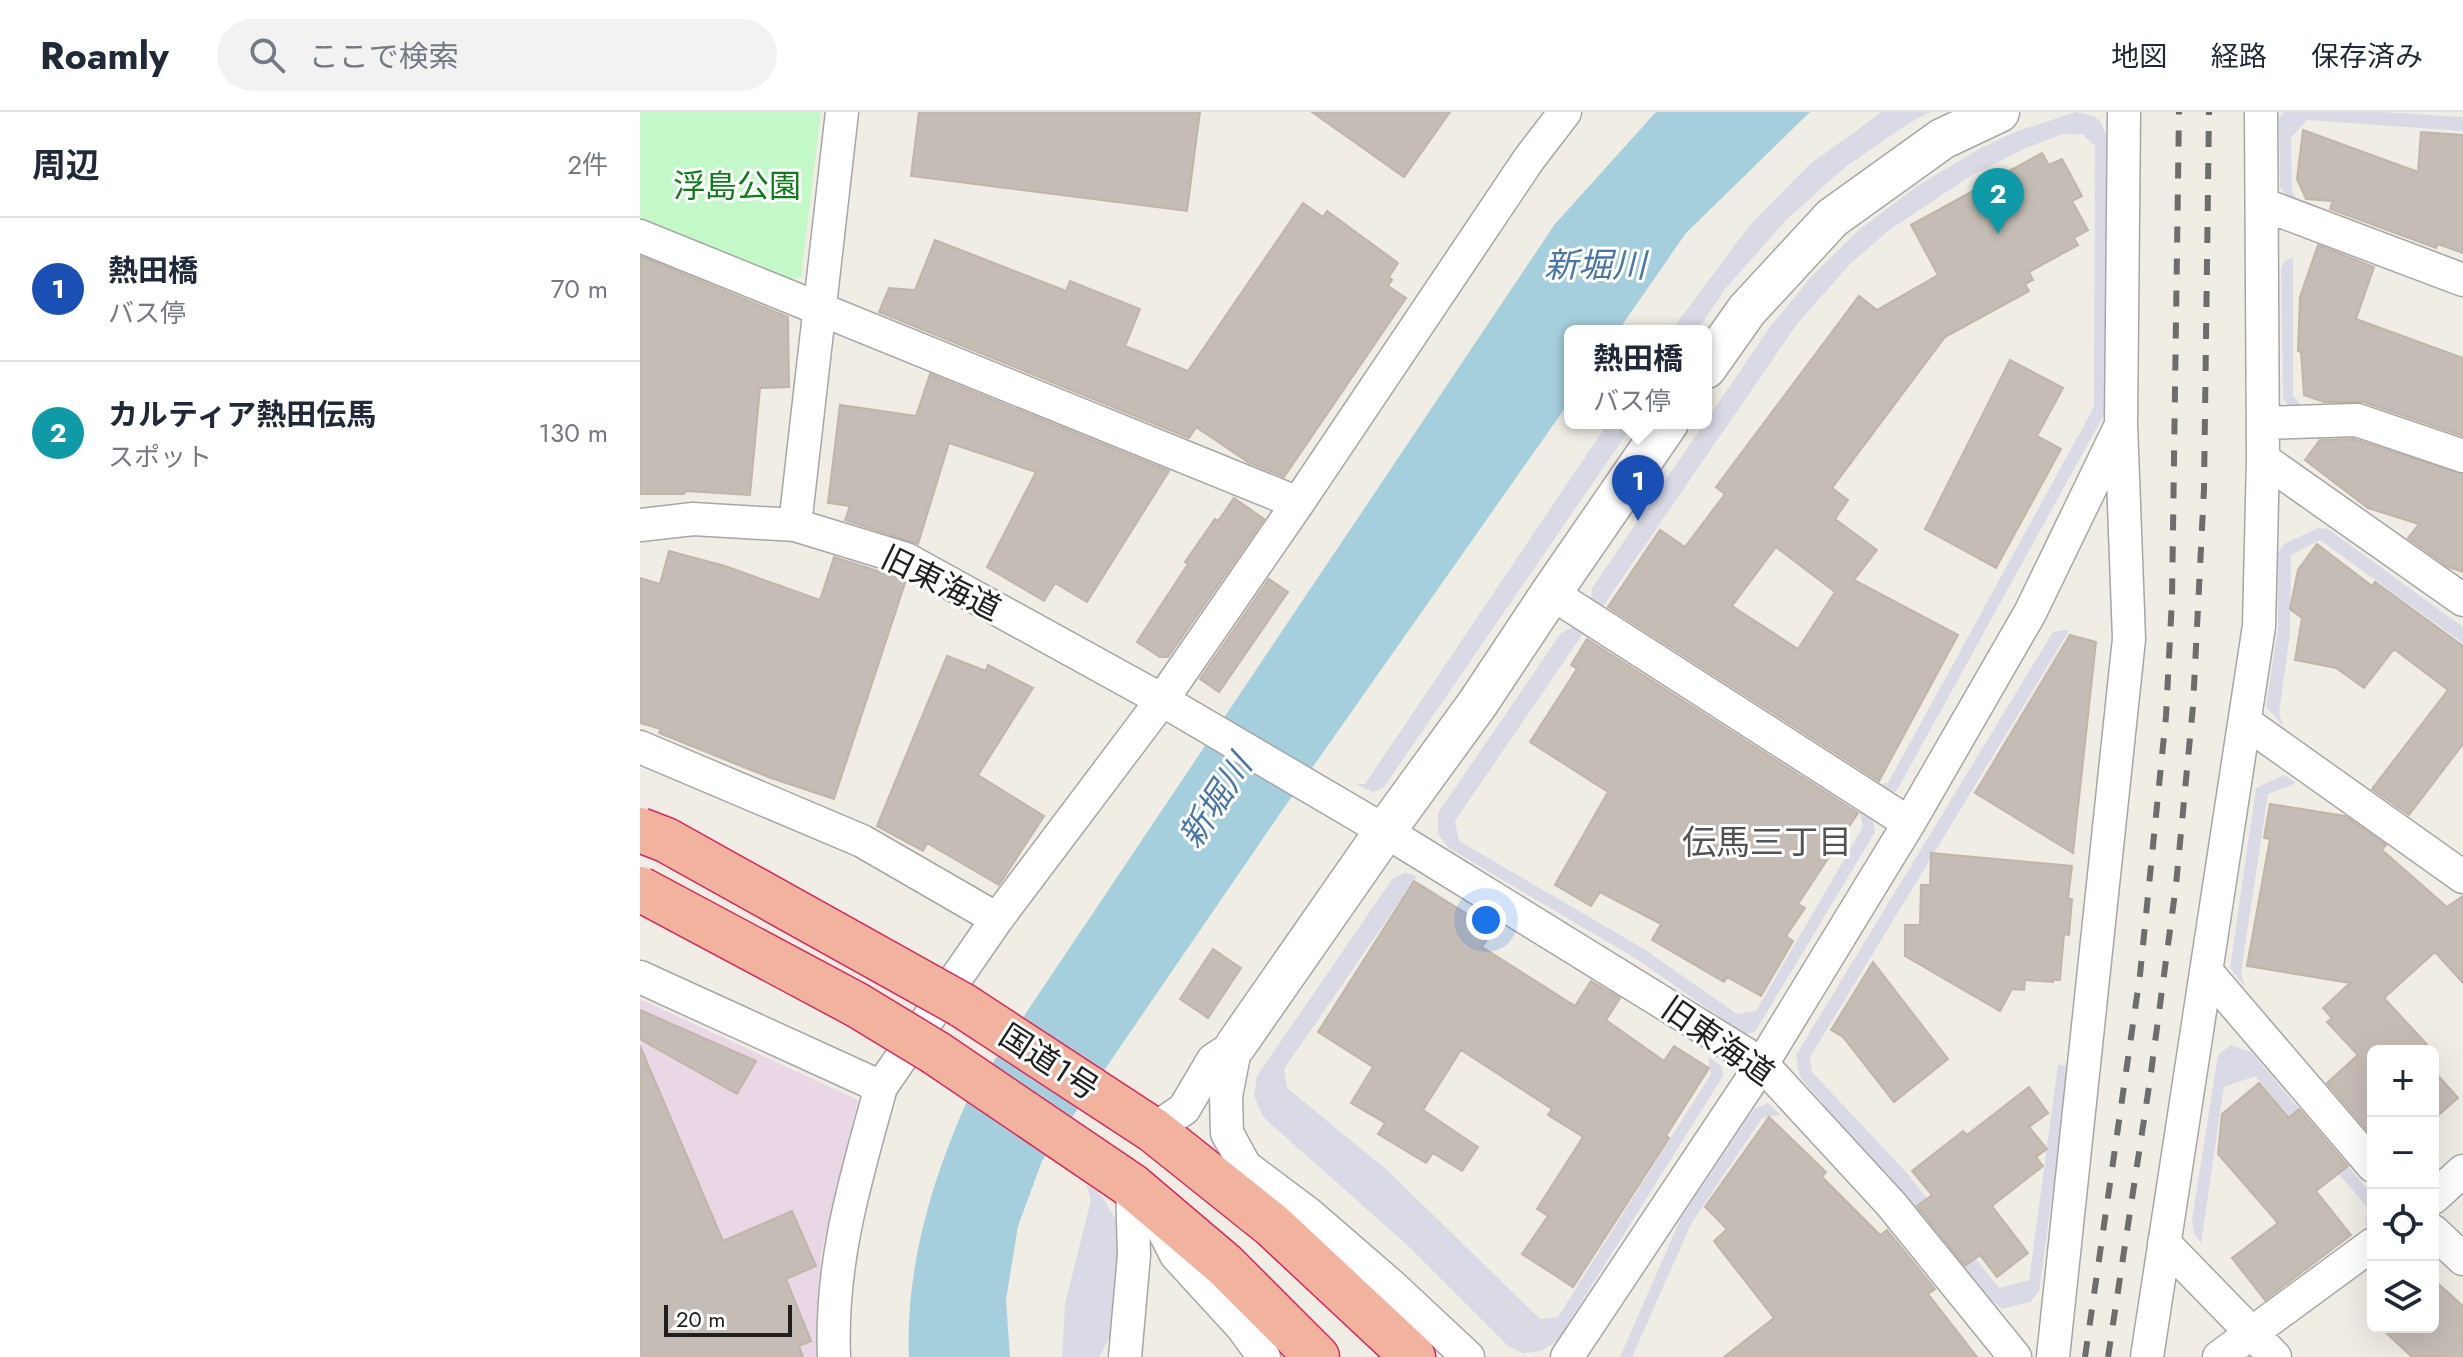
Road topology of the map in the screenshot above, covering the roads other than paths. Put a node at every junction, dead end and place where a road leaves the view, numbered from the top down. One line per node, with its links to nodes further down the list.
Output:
1 (842, 112): 9 (street)
2 (1565, 112): 16 (street)
3 (1999, 112): 10 (street)
4 (2124, 112): 12 (street)
5 (2261, 112): 6 (street)
6 (2262, 204): 8 (street); 11 (street)
7 (640, 236): 9 (street)
8 (2463, 280)
9 (818, 310): 16 (street); 18 (street)
10 (1712, 360)
11 (2263, 423): 14 (street); 15 (street)
12 (2121, 424): 24 (street); 55 (street)
13 (1664, 429): 19 (street)
14 (2463, 456)
15 (2263, 459): 20 (street); 22 (street)
16 (1298, 503): 21 (street)
17 (640, 525): 18 (street, 旧東海道)
18 (795, 525): 21 (street, 旧東海道)
19 (1551, 593): 24 (street); 26 (street)
20 (2463, 600)
21 (1168, 704): 26 (street, 旧東海道); 29 (street)
22 (2245, 722): 27 (street); 30 (street)
23 (640, 747): 29 (street)
24 (1909, 823): 33 (street)
25 (640, 830): 35 (highway, 国道1号, bridge)
26 (1385, 831): 32 (street); 33 (street, 旧東海道)
27 (2463, 877)
28 (640, 889): 40 (highway, 国道1号, bridge)
29 (997, 919): 34 (street)
30 (2206, 971): 36 (street); 43 (street)
31 (640, 977): 34 (street)
32 (1236, 1045): 35 (street); 41 (street)
33 (1762, 1064): 53 (street); 54 (street, 旧東海道)
34 (881, 1087): 47 (street)
35 (1139, 1121): 38 (highway, 国道1号)
36 (2367, 1159)
37 (2463, 1171): 39 (street)
38 (1221, 1185): 41 (street); 51 (highway, 国道1号)
39 (2439, 1193)
40 (1140, 1194): 48 (street); 49 (street); 50 (highway, 国道1号)
41 (1309, 1214): 52 (street)
42 (2439, 1237): 45 (street)
43 (2164, 1243): 46 (street); 56 (street)
44 (2367, 1248): 46 (street)
45 (2463, 1259)
46 (2252, 1332): 57 (street); 58 (street)
47 (834, 1357)
48 (1125, 1357)
49 (1264, 1357)
50 (1317, 1357)
51 (1413, 1357)
52 (1468, 1357)
53 (1567, 1357)
54 (2015, 1357)
55 (2053, 1357)
56 (2147, 1357)
57 (2219, 1357)
58 (2275, 1357)

